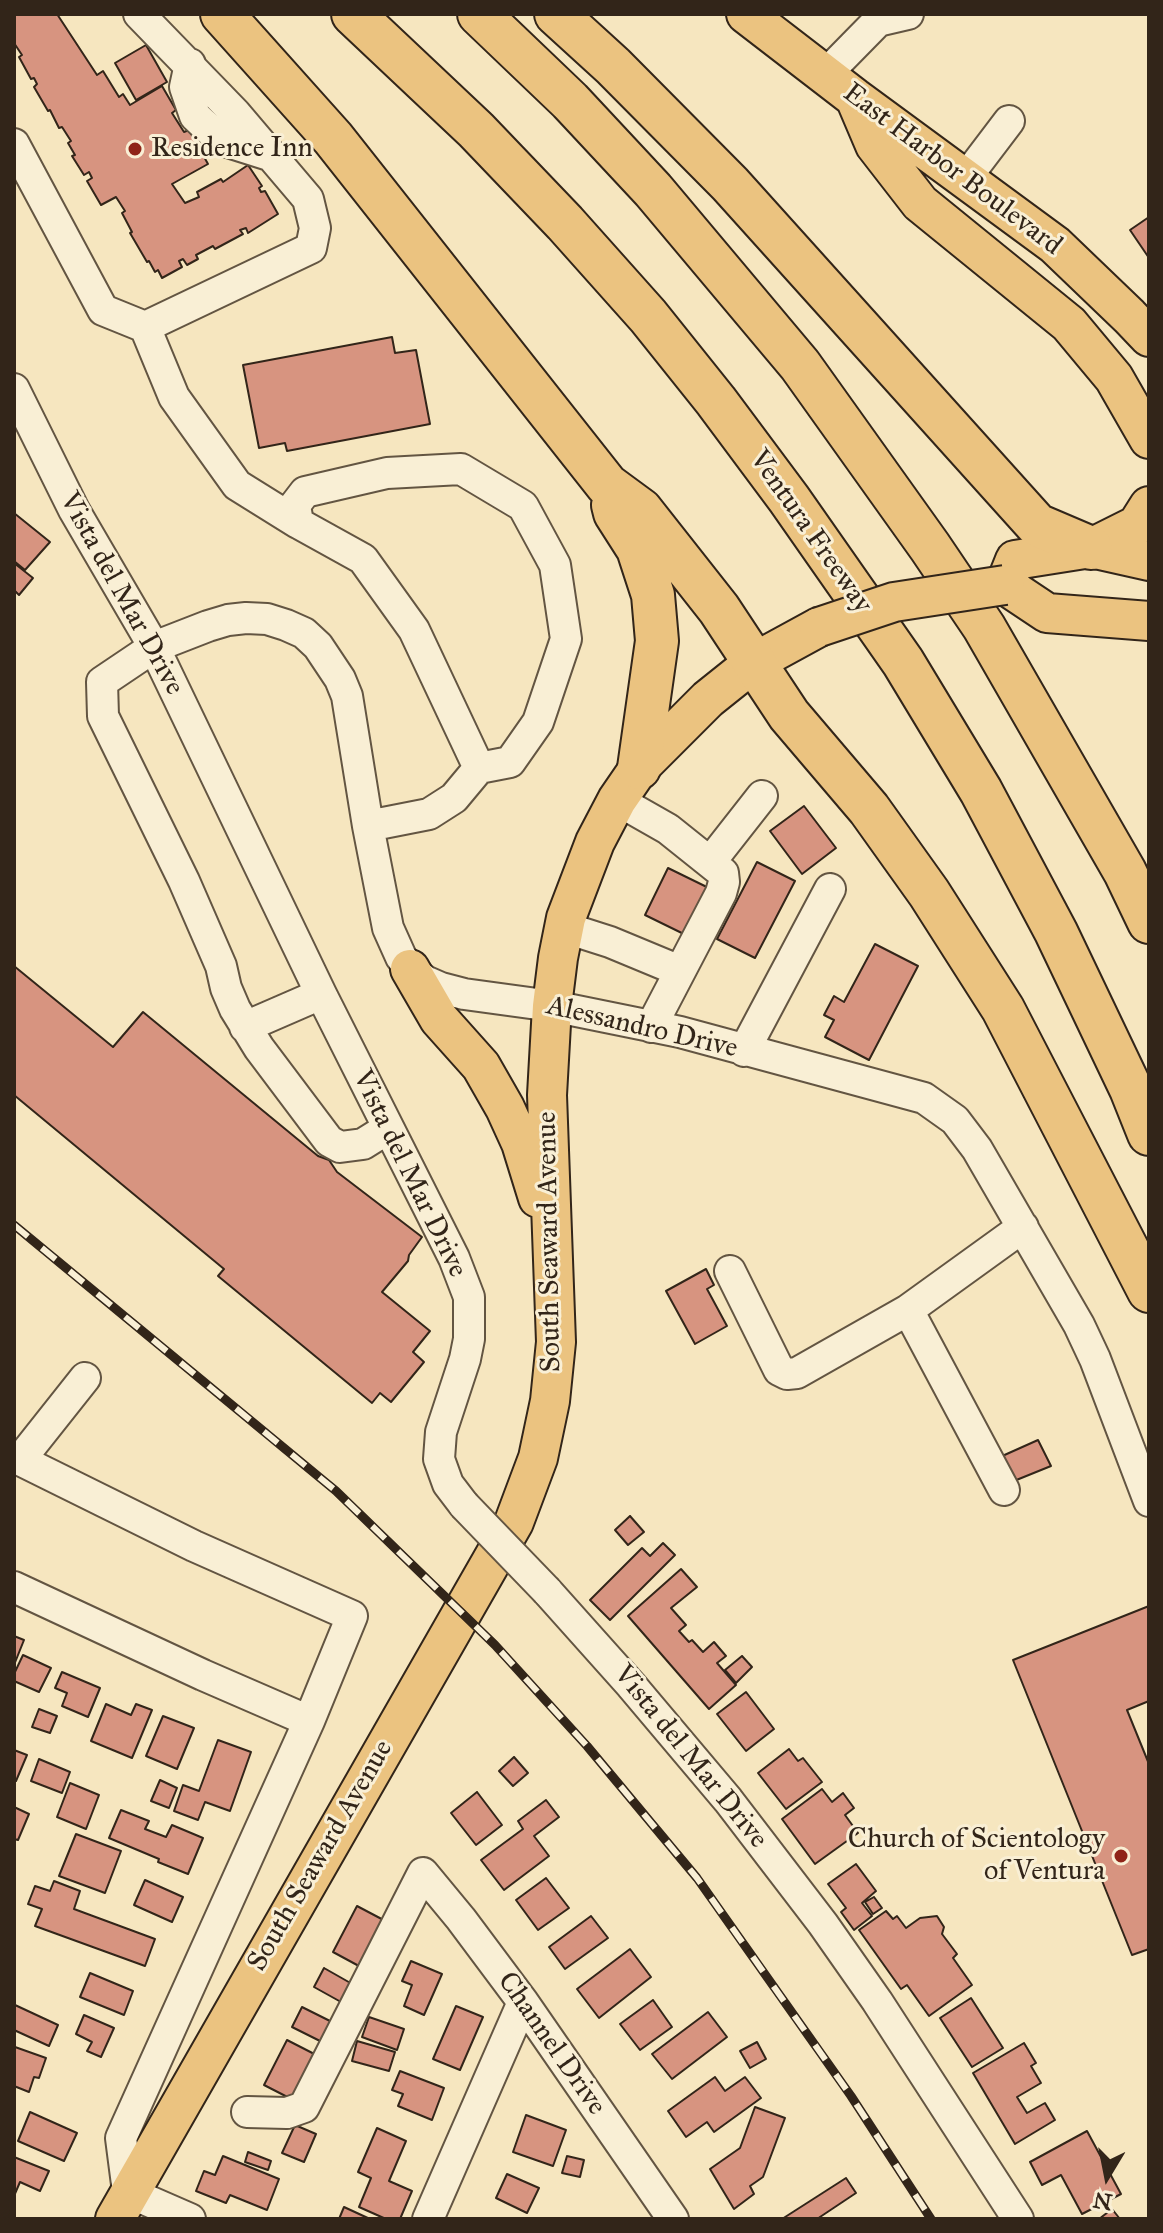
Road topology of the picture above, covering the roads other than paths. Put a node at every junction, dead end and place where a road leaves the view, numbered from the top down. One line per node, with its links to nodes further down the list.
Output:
1 (139, 14): 13 (street)
2 (222, 14): 17 (highway)
3 (353, 14): 42 (highway, Ventura Freeway)
4 (479, 14): 32 (highway)
5 (556, 14): 20 (highway)
6 (746, 14): 8 (main road, East Harbor Boulevard)
7 (908, 14): 8 (street)
8 (825, 75): 9 (main road, East Harbor Boulevard)
9 (855, 98): 12 (main road, East Harbor Boulevard); 16 (main road)
10 (1009, 121): 12 (street)
11 (14, 144): 13 (street)
12 (965, 179): 14 (main road, East Harbor Boulevard)
13 (145, 327): 19 (street)
14 (1149, 337)
15 (14, 389): 24 (street, Vista del Mar Drive)
16 (1149, 439)
17 (607, 485): 25 (highway); 27 (highway)
18 (1149, 506): 20 (main road)
19 (298, 523): 26 (street); 26 (street)
20 (1091, 548): 21 (main road, South Seaward Avenue); 22 (main road, South Seaward Avenue)
21 (1149, 561)
22 (1010, 572): 23 (main road); 25 (main road, South Seaward Avenue, bridge)
23 (1149, 621)
24 (154, 647): 29 (street, Alessandro Drive); 36 (street, Vista del Mar Drive); 38 (street, Alessandro Drive)
25 (753, 663): 27 (main road, South Seaward Avenue); 46 (highway)
26 (479, 768): 29 (street)
27 (628, 784): 30 (street); 33 (main road, South Seaward Avenue)
28 (762, 796): 30 (street)
29 (368, 826): 34 (street, Alessandro Drive)
30 (711, 861): 35 (street)
31 (830, 889): 40 (street)
32 (1149, 922)
33 (563, 927): 35 (street); 37 (main road, South Seaward Avenue)
34 (410, 969): 37 (street, Alessandro Drive); 44 (main road)
35 (680, 971): 39 (street)
36 (321, 994): 38 (street); 41 (street, Vista del Mar Drive)
37 (552, 1006): 39 (street, Alessandro Drive); 44 (main road, South Seaward Avenue)
38 (245, 1027): 41 (street)
39 (651, 1027): 40 (street, Alessandro Drive)
40 (744, 1051): 43 (street, Alessandro Drive)
41 (387, 1129): 60 (street, Vista del Mar Drive, bridge)
42 (1149, 1134)
43 (1023, 1227): 47 (street); 51 (street, Alessandro Drive)
44 (554, 1251): 56 (main road, South Seaward Avenue)
45 (730, 1271): 47 (street)
46 (1149, 1291)
47 (908, 1310): 50 (street)
48 (85, 1378): 49 (street)
49 (17, 1459): 53 (street, South Seaward Avenue)
50 (1004, 1490)
51 (1149, 1501)
52 (14, 1587): 53 (street)
53 (309, 1721): 56 (street, South Seaward Avenue)
54 (523, 2002): 55 (street, Channel Drive); 58 (street); 59 (street, Channel Drive)
55 (247, 2112)
56 (122, 2206): 57 (street)
57 (190, 2219)
58 (428, 2219)
59 (673, 2219)
60 (1018, 2219)

